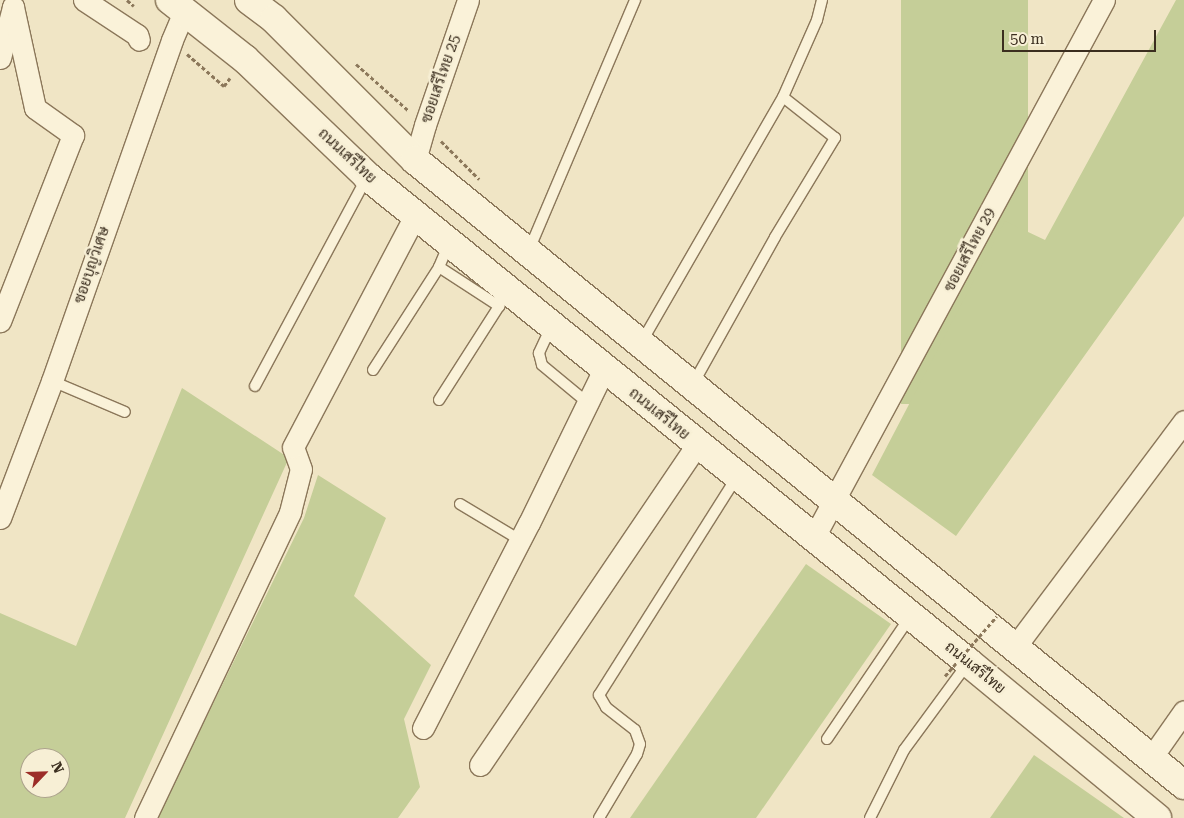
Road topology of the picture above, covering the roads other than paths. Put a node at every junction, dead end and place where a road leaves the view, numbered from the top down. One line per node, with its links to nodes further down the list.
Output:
1 (84, 0): 9 (street)
2 (249, 0): 12 (main road)
3 (468, 0): 12 (street, ซอยเสรีไทย 25)
4 (635, 0): 15 (lane)
5 (822, 0): 11 (lane)
6 (1104, 0): 32 (street, ซอยเสรีไทย 29)
7 (14, 4): 10 (street); 18 (street)
8 (177, 6): 13 (main road, ถนนเสรีไทย); 23 (street, ซอยบุญวิเศษ)
9 (139, 40)
10 (0, 58)
11 (782, 97): 20 (lane); 24 (lane)
12 (415, 160): 15 (main road)
13 (367, 176): 14 (main road, ถนนเสรีไทย); 25 (lane)
14 (415, 216): 16 (main road, ถนนเสรีไทย); 46 (street)
15 (528, 252): 20 (main road)
16 (444, 255): 17 (main road, ถนนเสรีไทย); 22 (lane)
17 (503, 297): 19 (main road, ถนนเสรีไทย); 26 (lane)
18 (0, 321)
19 (552, 326): 21 (main road, ถนนเสรีไทย); 27 (lane)
20 (641, 343): 24 (main road)
21 (604, 369): 27 (street); 30 (main road, ถนนเสรีไทย)
22 (373, 370)
23 (52, 380): 28 (lane); 34 (street, ซอยบุญวิเศษ)
24 (693, 384): 32 (main road)
25 (255, 386)
26 (440, 400)
27 (589, 404): 36 (street)
28 (125, 412)
29 (1184, 421): 38 (street)
30 (696, 444): 31 (main road, ถนนเสรีไทย); 44 (street)
31 (738, 476): 35 (main road, ถนนเสรีไทย); 47 (lane)
32 (835, 500): 35 (street, ซอยเสรีไทย 29); 38 (main road)
33 (460, 504): 36 (lane)
34 (0, 518)
35 (814, 537): 37 (main road, ถนนเสรีไทย)
36 (520, 540): 41 (street)
37 (910, 616): 39 (main road, ถนนเสรีไทย); 42 (lane)
38 (1015, 647): 43 (main road)
39 (968, 662): 48 (lane); 49 (main road, ถนนเสรีไทย)
40 (1184, 711): 43 (street)
41 (422, 728)
42 (827, 739)
43 (1151, 758): 45 (main road)
44 (480, 766)
45 (1184, 785)
46 (145, 818)
47 (599, 818)
48 (870, 818)
49 (1157, 818)

